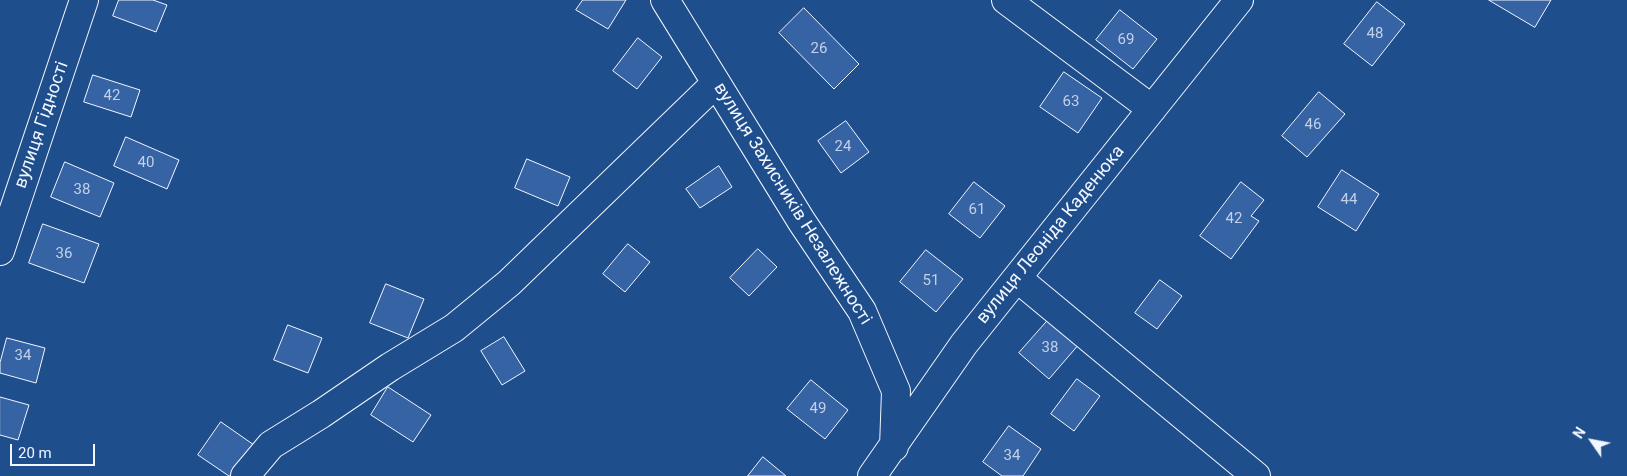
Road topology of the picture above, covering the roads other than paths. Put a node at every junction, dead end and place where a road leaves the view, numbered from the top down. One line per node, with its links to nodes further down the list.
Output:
1 (84, 0): 7 (street, вулиця Гідності)
2 (665, 0): 5 (street, вулиця Захисників Незалежності)
3 (1006, 0): 6 (street)
4 (1239, 0): 6 (street, вулиця Леоніда Каденюка)
5 (716, 83): 9 (street, вулиця Захисників Незалежності); 10 (street)
6 (1152, 109): 8 (street, вулиця Леоніда Каденюка)
7 (0, 251)
8 (1017, 278): 9 (street, вулиця Леоніда Каденюка); 13 (street)
9 (894, 447): 11 (street, вулиця Леоніда Каденюка); 12 (street, вулиця Захисників Незалежності)
10 (245, 476)
11 (872, 476)
12 (895, 476)
13 (1256, 476)

